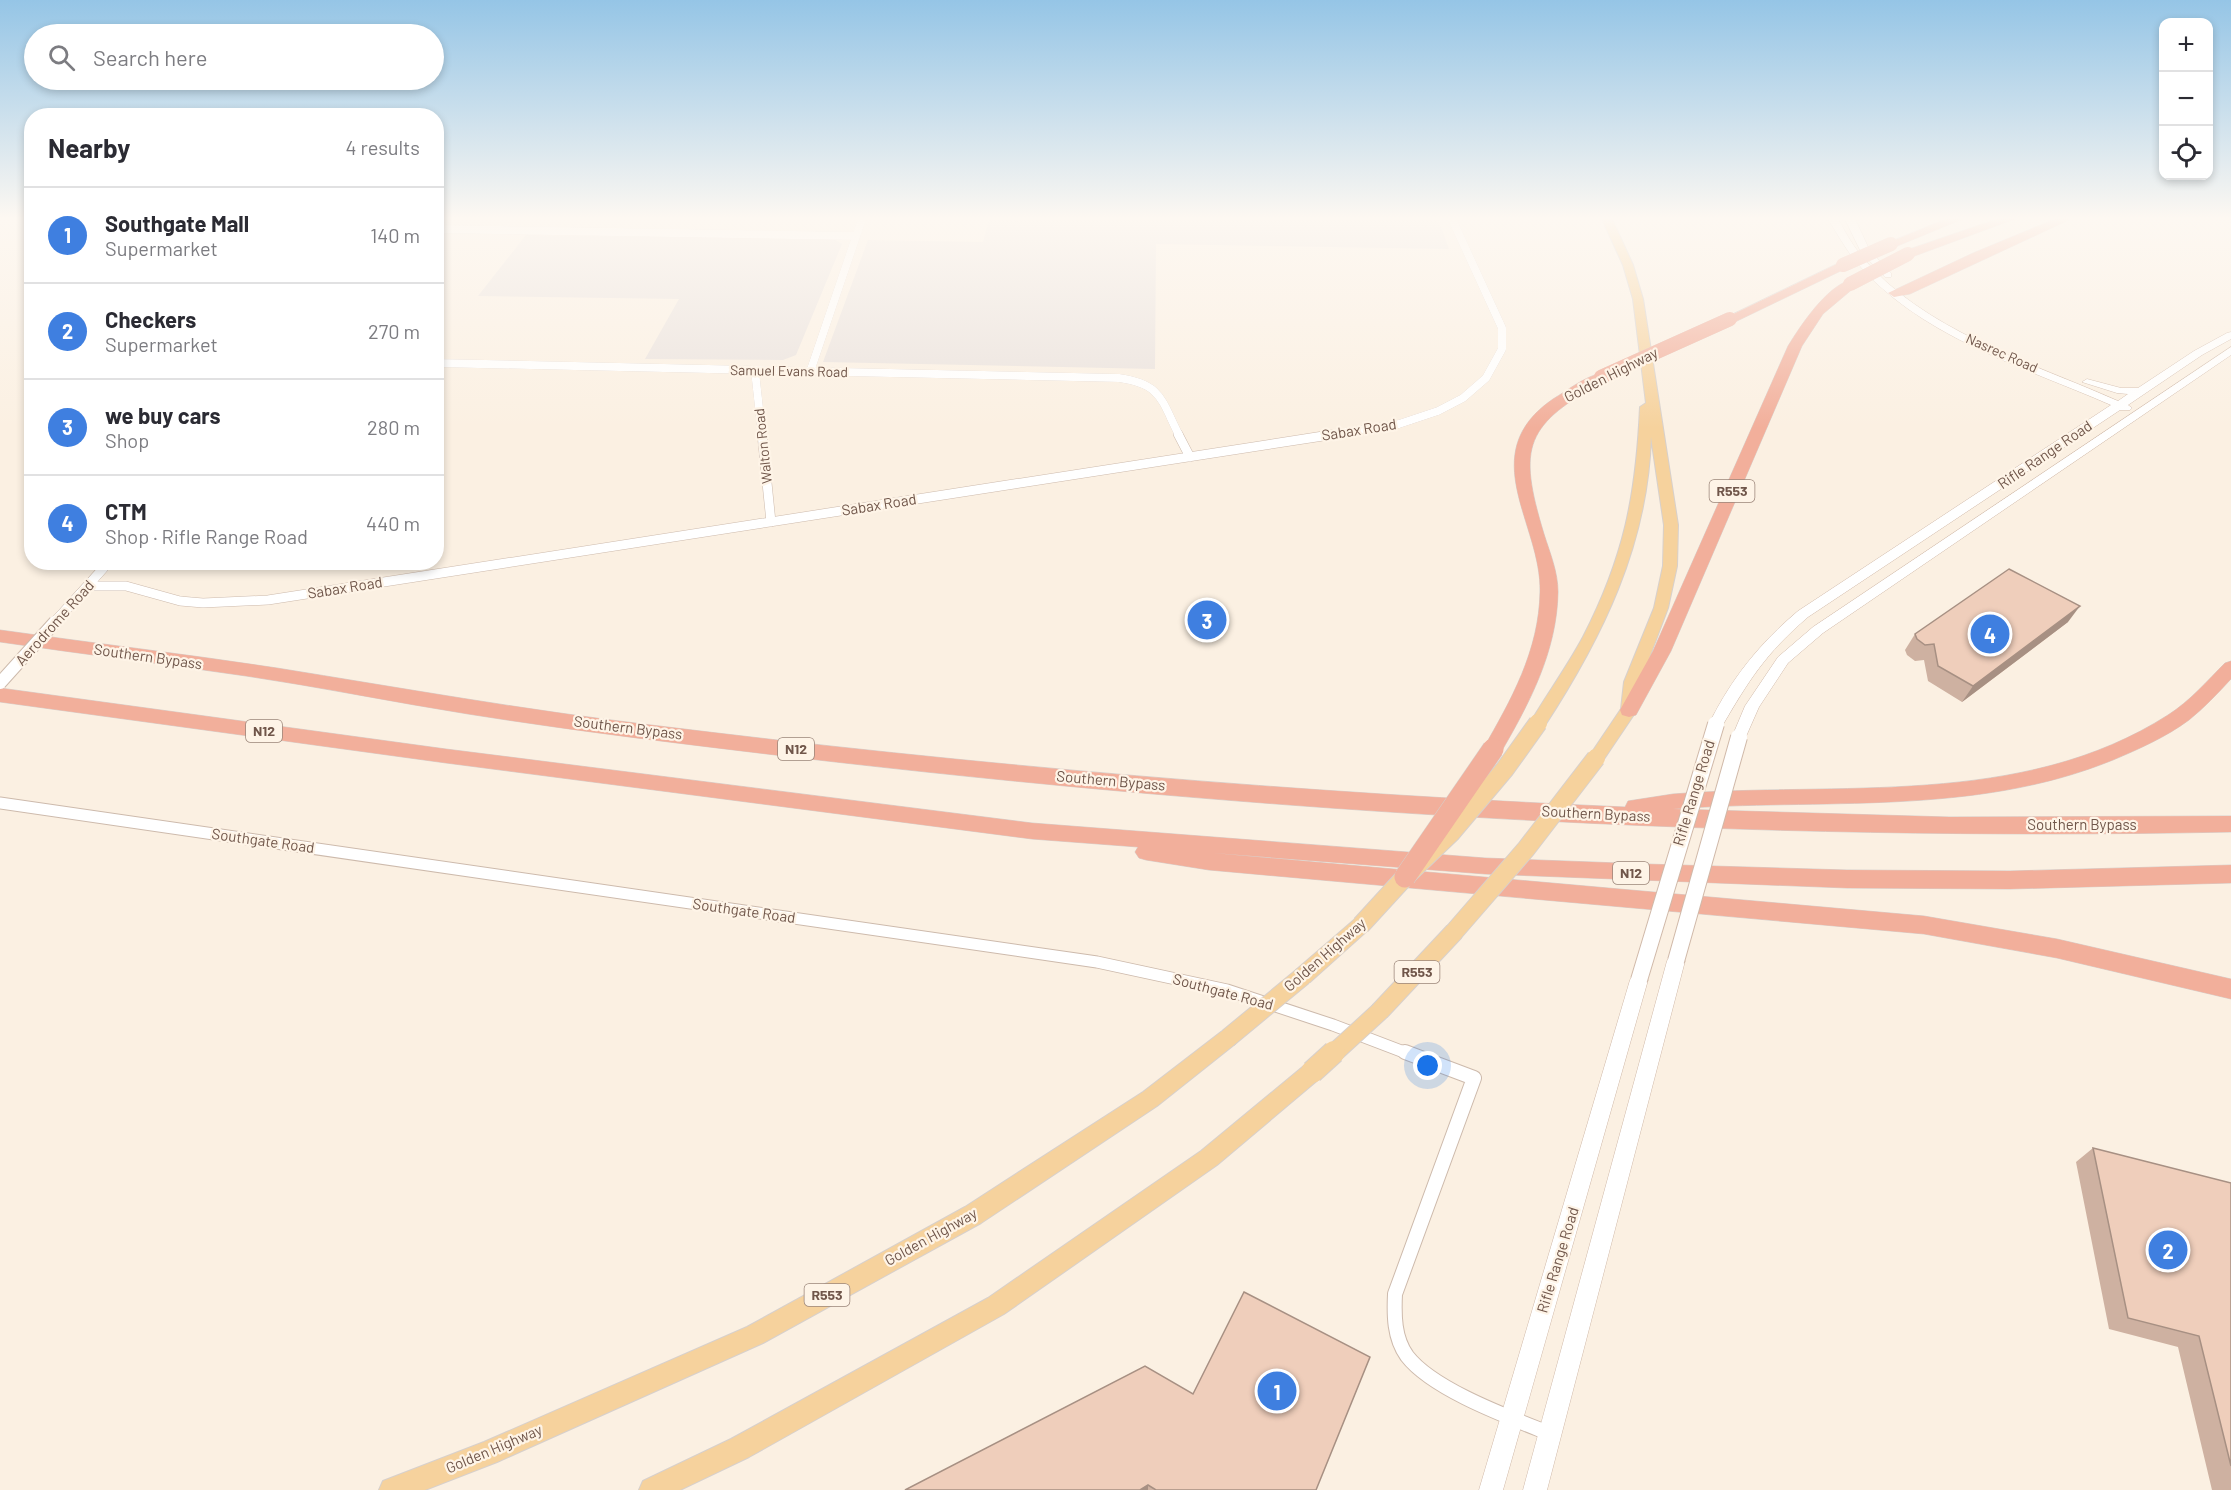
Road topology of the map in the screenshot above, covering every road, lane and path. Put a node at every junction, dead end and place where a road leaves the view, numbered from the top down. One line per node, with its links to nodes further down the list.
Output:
1 (838, 289): 14 (street)
2 (1484, 289): 21 (street, Sabax Road)
3 (1635, 289): 15 (main road)
4 (1794, 289): 35 (highway, Golden Highway / R553, bridge)
5 (1844, 289): 29 (highway, R553, bridge)
6 (1895, 289): 9 (main road, Nasrec Road)
7 (1896, 289): 9 (main road, Nasrec Road)
8 (1907, 289): 9 (highway)
9 (1899, 292): 16 (main road, Nasrec Road)
10 (2231, 334): 17 (main road, Rifle Range Road)
11 (2231, 350): 19 (main road, Rifle Range Road)
12 (444, 363): 13 (street, Samuel Evans Road)
13 (755, 371): 14 (street, Samuel Evans Road); 22 (street, Walton Road)
14 (810, 372): 21 (street, Samuel Evans Road)
15 (1648, 373): 29 (main road); 35 (main road, bridge)
16 (2086, 386): 17 (main road); 18 (main road, Nasrec Road); 20 (main road)
17 (2139, 391): 18 (main road, Rifle Range Road)
18 (2123, 402): 19 (main road, Nasrec Road); 20 (main road, Rifle Range Road)
19 (2142, 410): 38 (main road, Rifle Range Road, bridge)
20 (2104, 414): 37 (main road, Rifle Range Road, bridge)
21 (1190, 457): 22 (street, Sabax Road)
22 (771, 522): 24 (street, Sabax Road)
23 (103, 570): 24 (street, Aerodrome Road)
24 (88, 586): 27 (street, Aerodrome Road, bridge)
25 (0, 636): 31 (highway, Southern Bypass / N12)
26 (2231, 666): 31 (highway)
27 (0, 683)
28 (0, 694): 33 (highway, N12)
29 (1629, 710): 40 (main road, R553, bridge)
30 (0, 803): 37 (street, Southgate Road)
31 (1597, 814): 32 (highway, Southern Bypass / N12)
32 (2231, 824)
33 (1032, 831): 34 (highway, N12); 36 (highway)
34 (2231, 874)
35 (1405, 877): 39 (main road, Golden Highway / R553, bridge)
36 (2231, 989)
37 (1511, 1418): 38 (street); 41 (main road, Rifle Range Road)
38 (1551, 1434): 42 (main road, Rifle Range Road)
39 (392, 1490)
40 (652, 1490)
41 (1491, 1490)
42 (1535, 1490)

